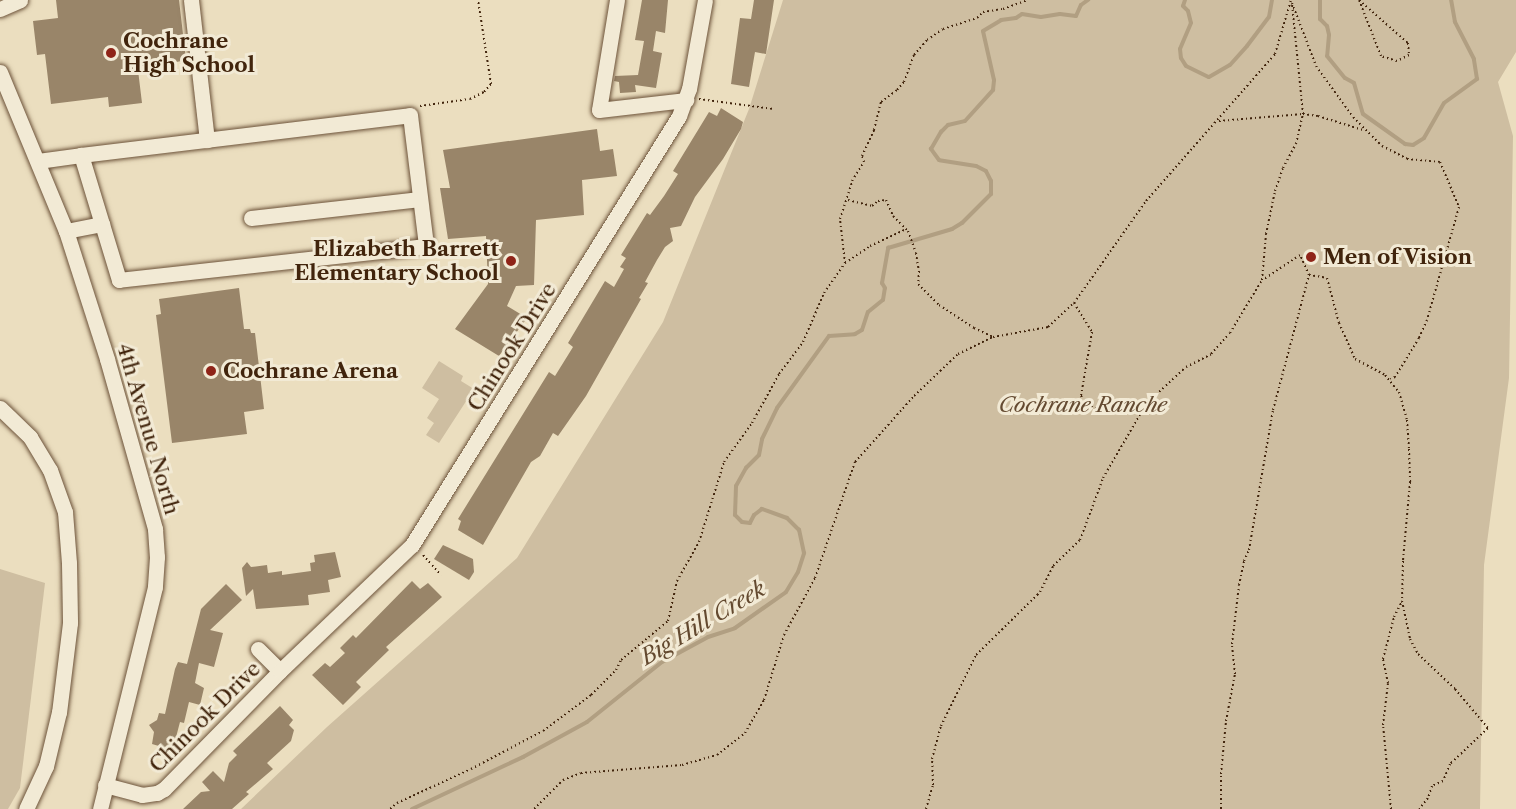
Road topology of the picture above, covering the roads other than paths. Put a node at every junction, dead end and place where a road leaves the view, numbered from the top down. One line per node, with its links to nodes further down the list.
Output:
1 (20, 0): 5 (street)
2 (191, 0): 8 (street)
3 (617, 0): 7 (street)
4 (705, 0): 7 (street, Chinook Drive)
5 (0, 9)
6 (0, 72): 10 (street, 4th Avenue North)
7 (692, 100): 17 (street, Chinook Drive)
8 (207, 140): 9 (street); 11 (street)
9 (81, 155): 10 (street); 13 (street)
10 (38, 160): 14 (street, 4th Avenue North)
11 (420, 199): 12 (street); 13 (street)
12 (251, 218)
13 (102, 224): 14 (street)
14 (66, 231): 18 (street, 4th Avenue North)
15 (0, 408): 20 (street)
16 (258, 649): 17 (street, Chinook Drive)
17 (280, 671): 19 (street, Chinook Drive)
18 (105, 786): 19 (street, Chinook Drive); 21 (street, 4th Avenue North)
19 (160, 792): 22 (street, Chinook Drive)
20 (26, 809)
21 (100, 809)
22 (147, 809)

